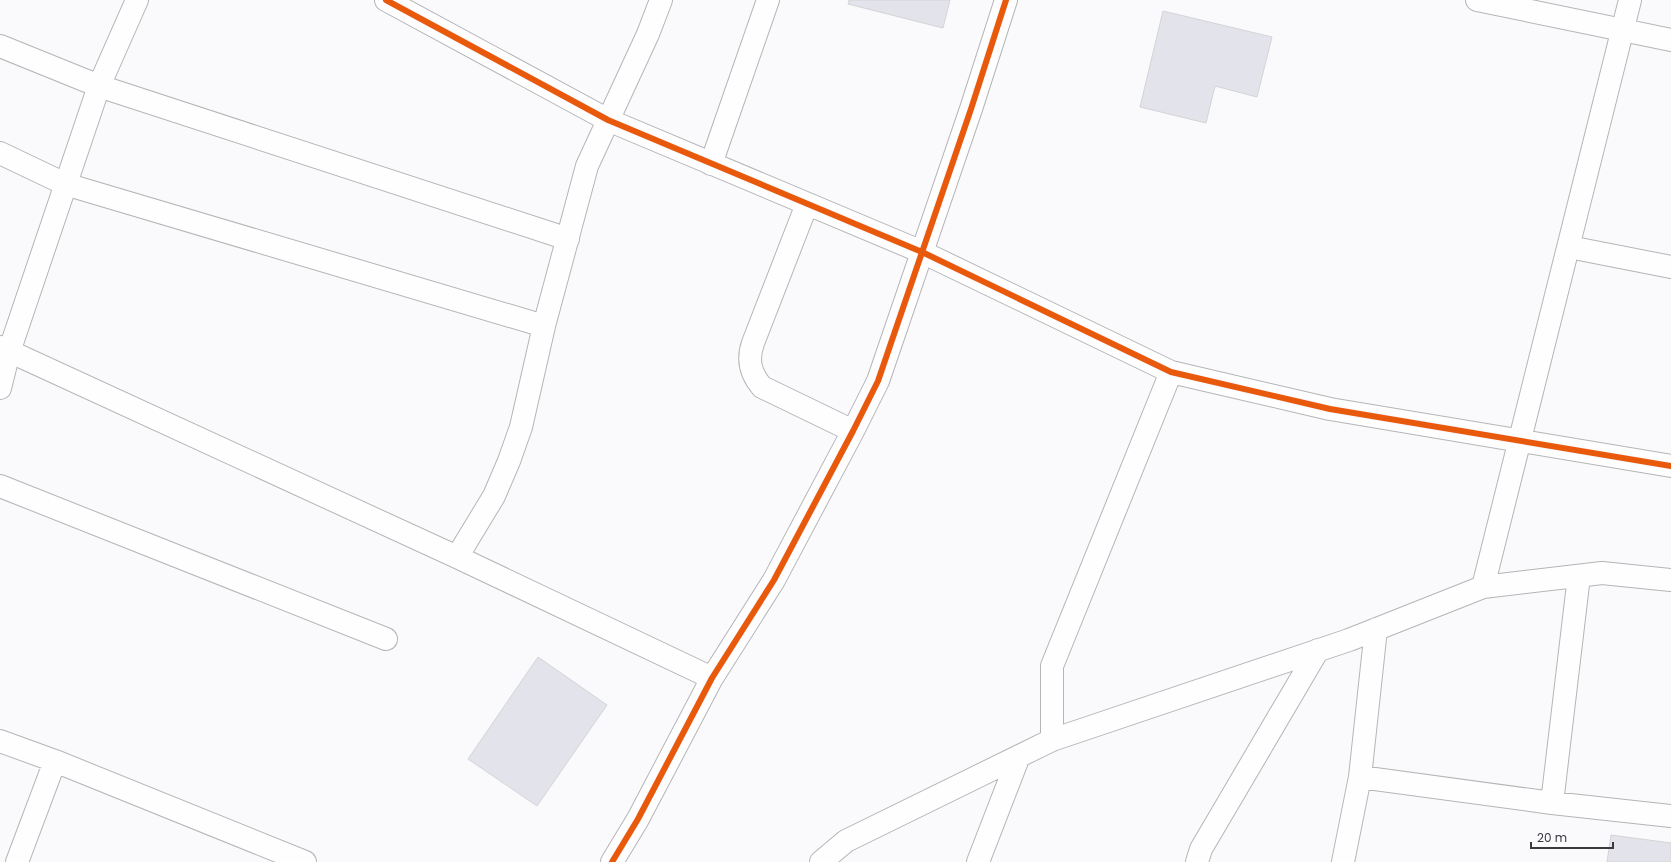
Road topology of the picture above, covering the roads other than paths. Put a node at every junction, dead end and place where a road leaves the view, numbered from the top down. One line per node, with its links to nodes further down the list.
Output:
1 (138, 0): 11 (street)
2 (386, 0): 12 (street)
3 (660, 0): 12 (street)
4 (768, 0): 14 (street)
5 (1006, 0): 19 (street)
6 (1477, 0): 8 (street)
7 (1630, 0): 8 (street)
8 (1623, 31): 9 (street); 18 (street)
9 (1671, 40)
10 (0, 46): 11 (street)
11 (100, 86): 15 (street); 17 (street)
12 (608, 120): 14 (street); 17 (street)
13 (0, 153): 15 (street)
14 (711, 164): 16 (street)
15 (65, 184): 21 (street); 22 (street)
16 (807, 204): 19 (street); 25 (street)
17 (568, 239): 21 (street)
18 (1569, 247): 20 (street); 26 (street)
19 (922, 252): 23 (street); 25 (street)
20 (1671, 267)
21 (544, 326): 29 (street)
22 (5, 349): 24 (street); 29 (street)
23 (1172, 372): 26 (street); 37 (street)
24 (0, 388)
25 (853, 431): 36 (street)
26 (1520, 440): 27 (street); 32 (street)
27 (1671, 466)
28 (0, 486): 34 (street)
29 (457, 557): 36 (street)
30 (1579, 576): 31 (street); 32 (street); 42 (street)
31 (1671, 580)
32 (1483, 587): 33 (street)
33 (1376, 629): 35 (street); 41 (street)
34 (386, 639)
35 (1318, 650): 37 (street); 49 (street)
36 (712, 678): 46 (street)
37 (1052, 740): 39 (street)
38 (0, 741): 40 (street)
39 (1019, 756): 47 (street); 48 (street)
40 (55, 760): 44 (street); 45 (street)
41 (1360, 777): 42 (street); 50 (street)
42 (1552, 803): 43 (street)
43 (1671, 816)
44 (17, 862)
45 (305, 862)
46 (612, 862)
47 (821, 862)
48 (978, 862)
49 (1197, 862)
50 (1343, 862)

